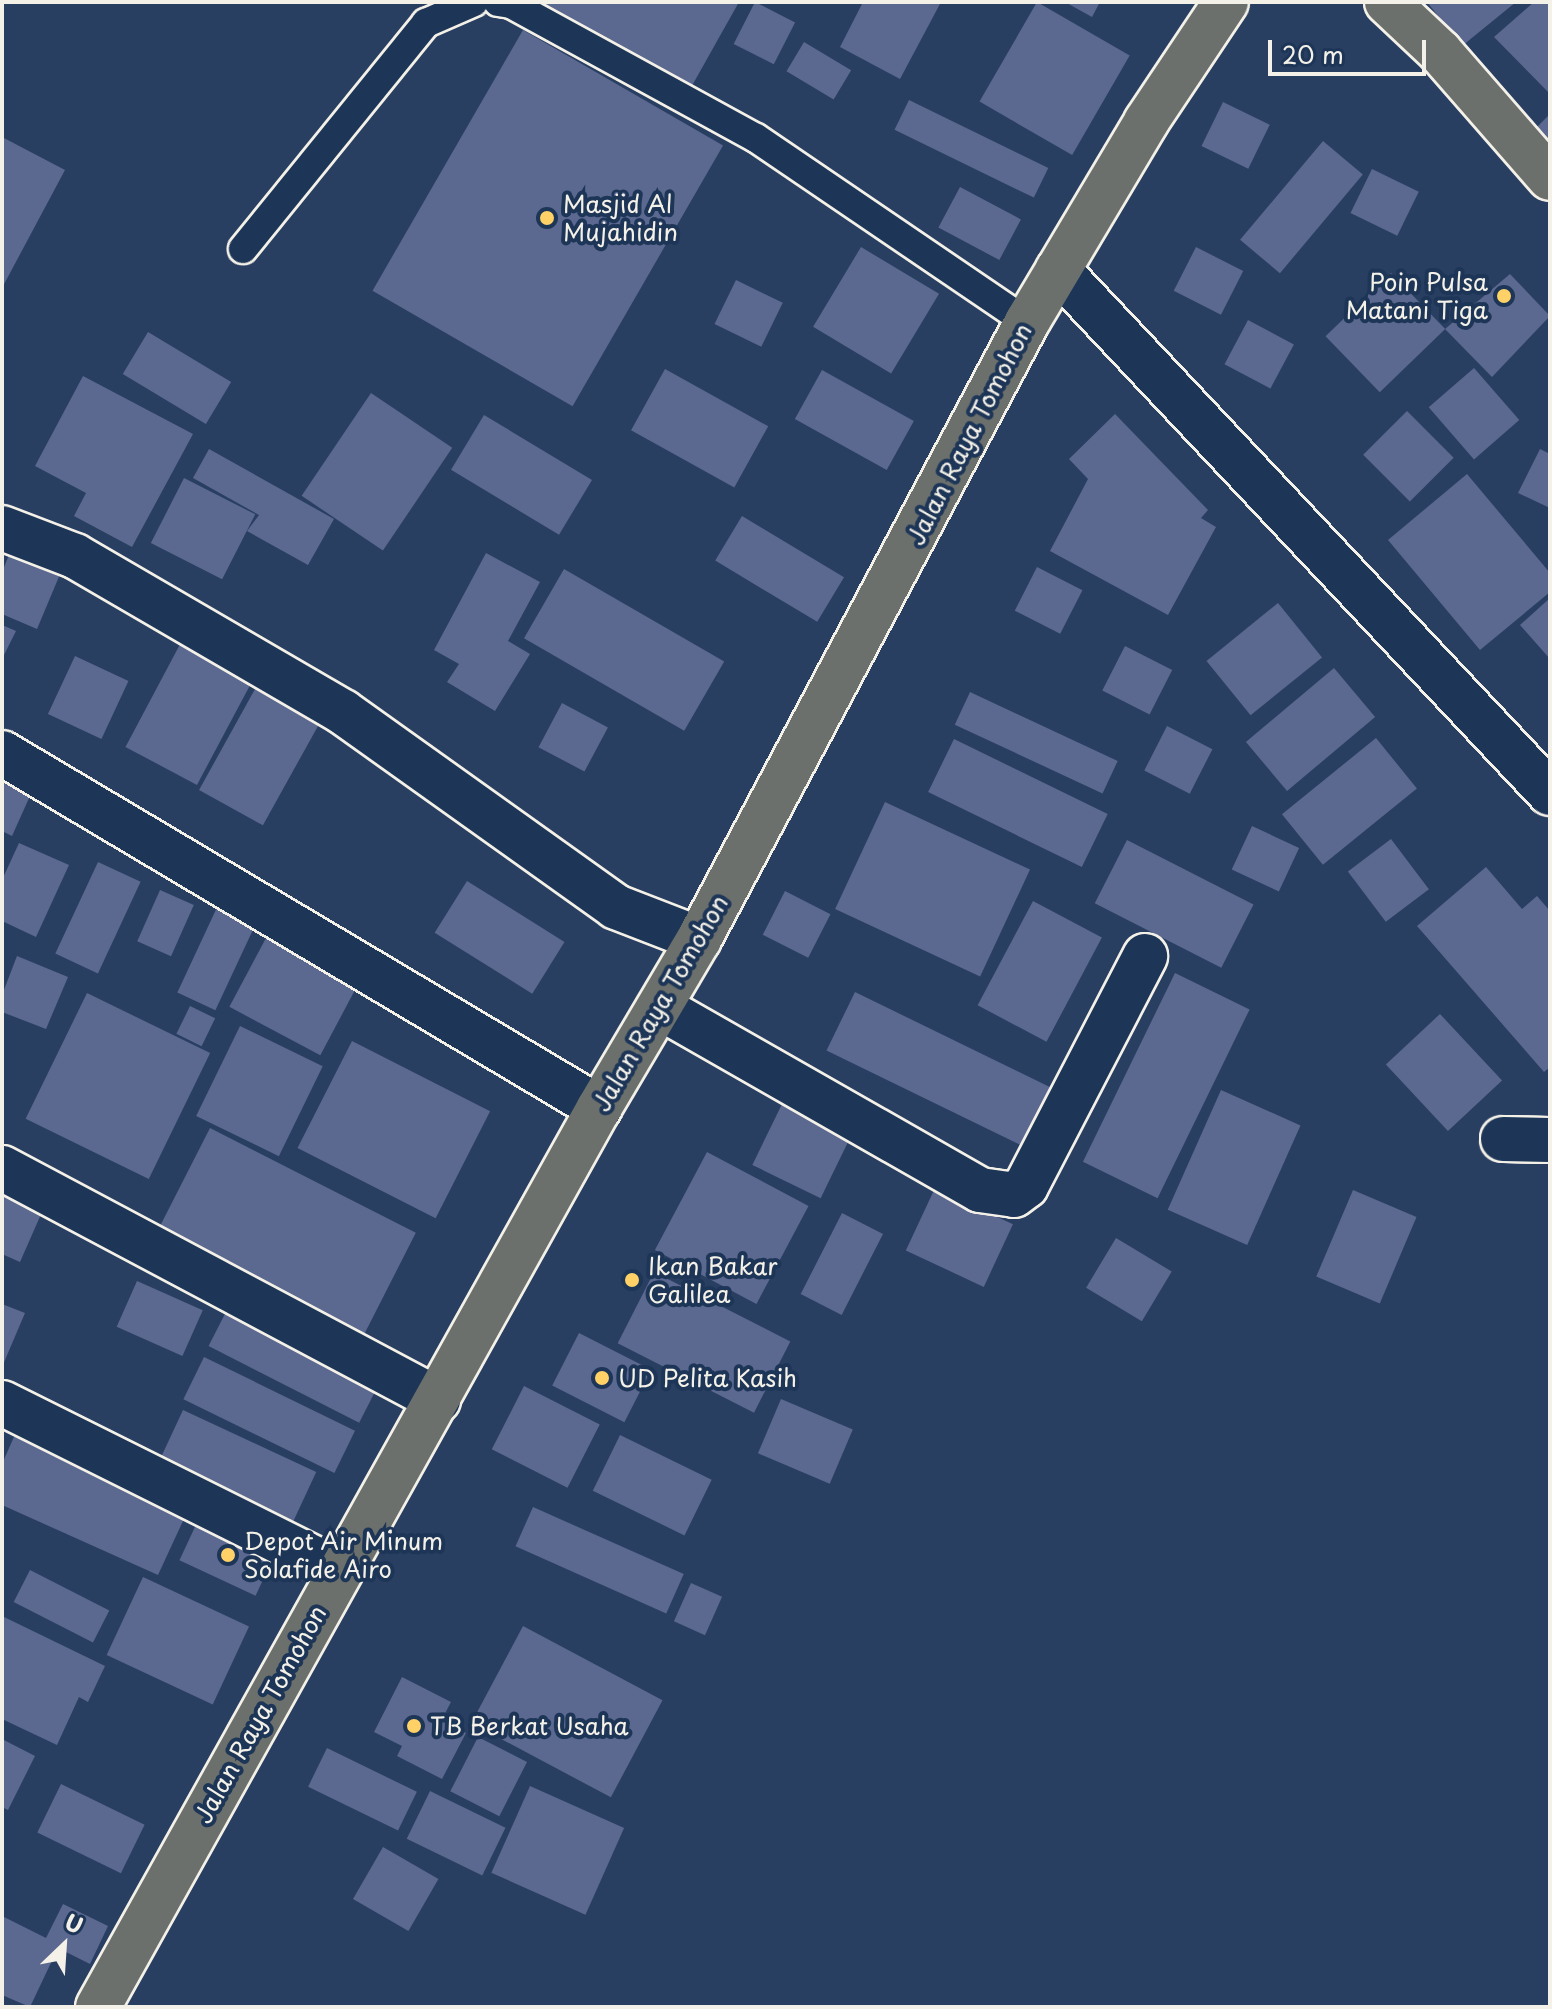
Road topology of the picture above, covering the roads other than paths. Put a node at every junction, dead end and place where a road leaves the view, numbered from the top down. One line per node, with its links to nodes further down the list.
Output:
1 (474, 2): 6 (lane)
2 (498, 2): 8 (lane)
3 (1226, 2): 7 (highway, Jalan Raya Tomohon)
4 (1387, 2): 5 (highway)
5 (1550, 178)
6 (243, 249)
7 (1058, 270): 8 (highway, Jalan Raya Tomohon); 11 (street)
8 (1027, 322): 12 (highway, Jalan Raya Tomohon)
9 (2, 528): 12 (street)
10 (2, 753): 15 (street)
11 (1550, 793)
12 (699, 939): 14 (highway, Jalan Raya Tomohon)
13 (1145, 956): 14 (street)
14 (661, 1008): 15 (highway, Jalan Raya Tomohon)
15 (599, 1108): 19 (highway, Jalan Raya Tomohon)
16 (1503, 1139): 17 (street)
17 (1550, 1140)
18 (2, 1168): 19 (street)
19 (438, 1400): 21 (highway, Jalan Raya Tomohon)
20 (2, 1403): 21 (street)
21 (339, 1571): 22 (highway, Jalan Raya Tomohon)
22 (98, 2007)

